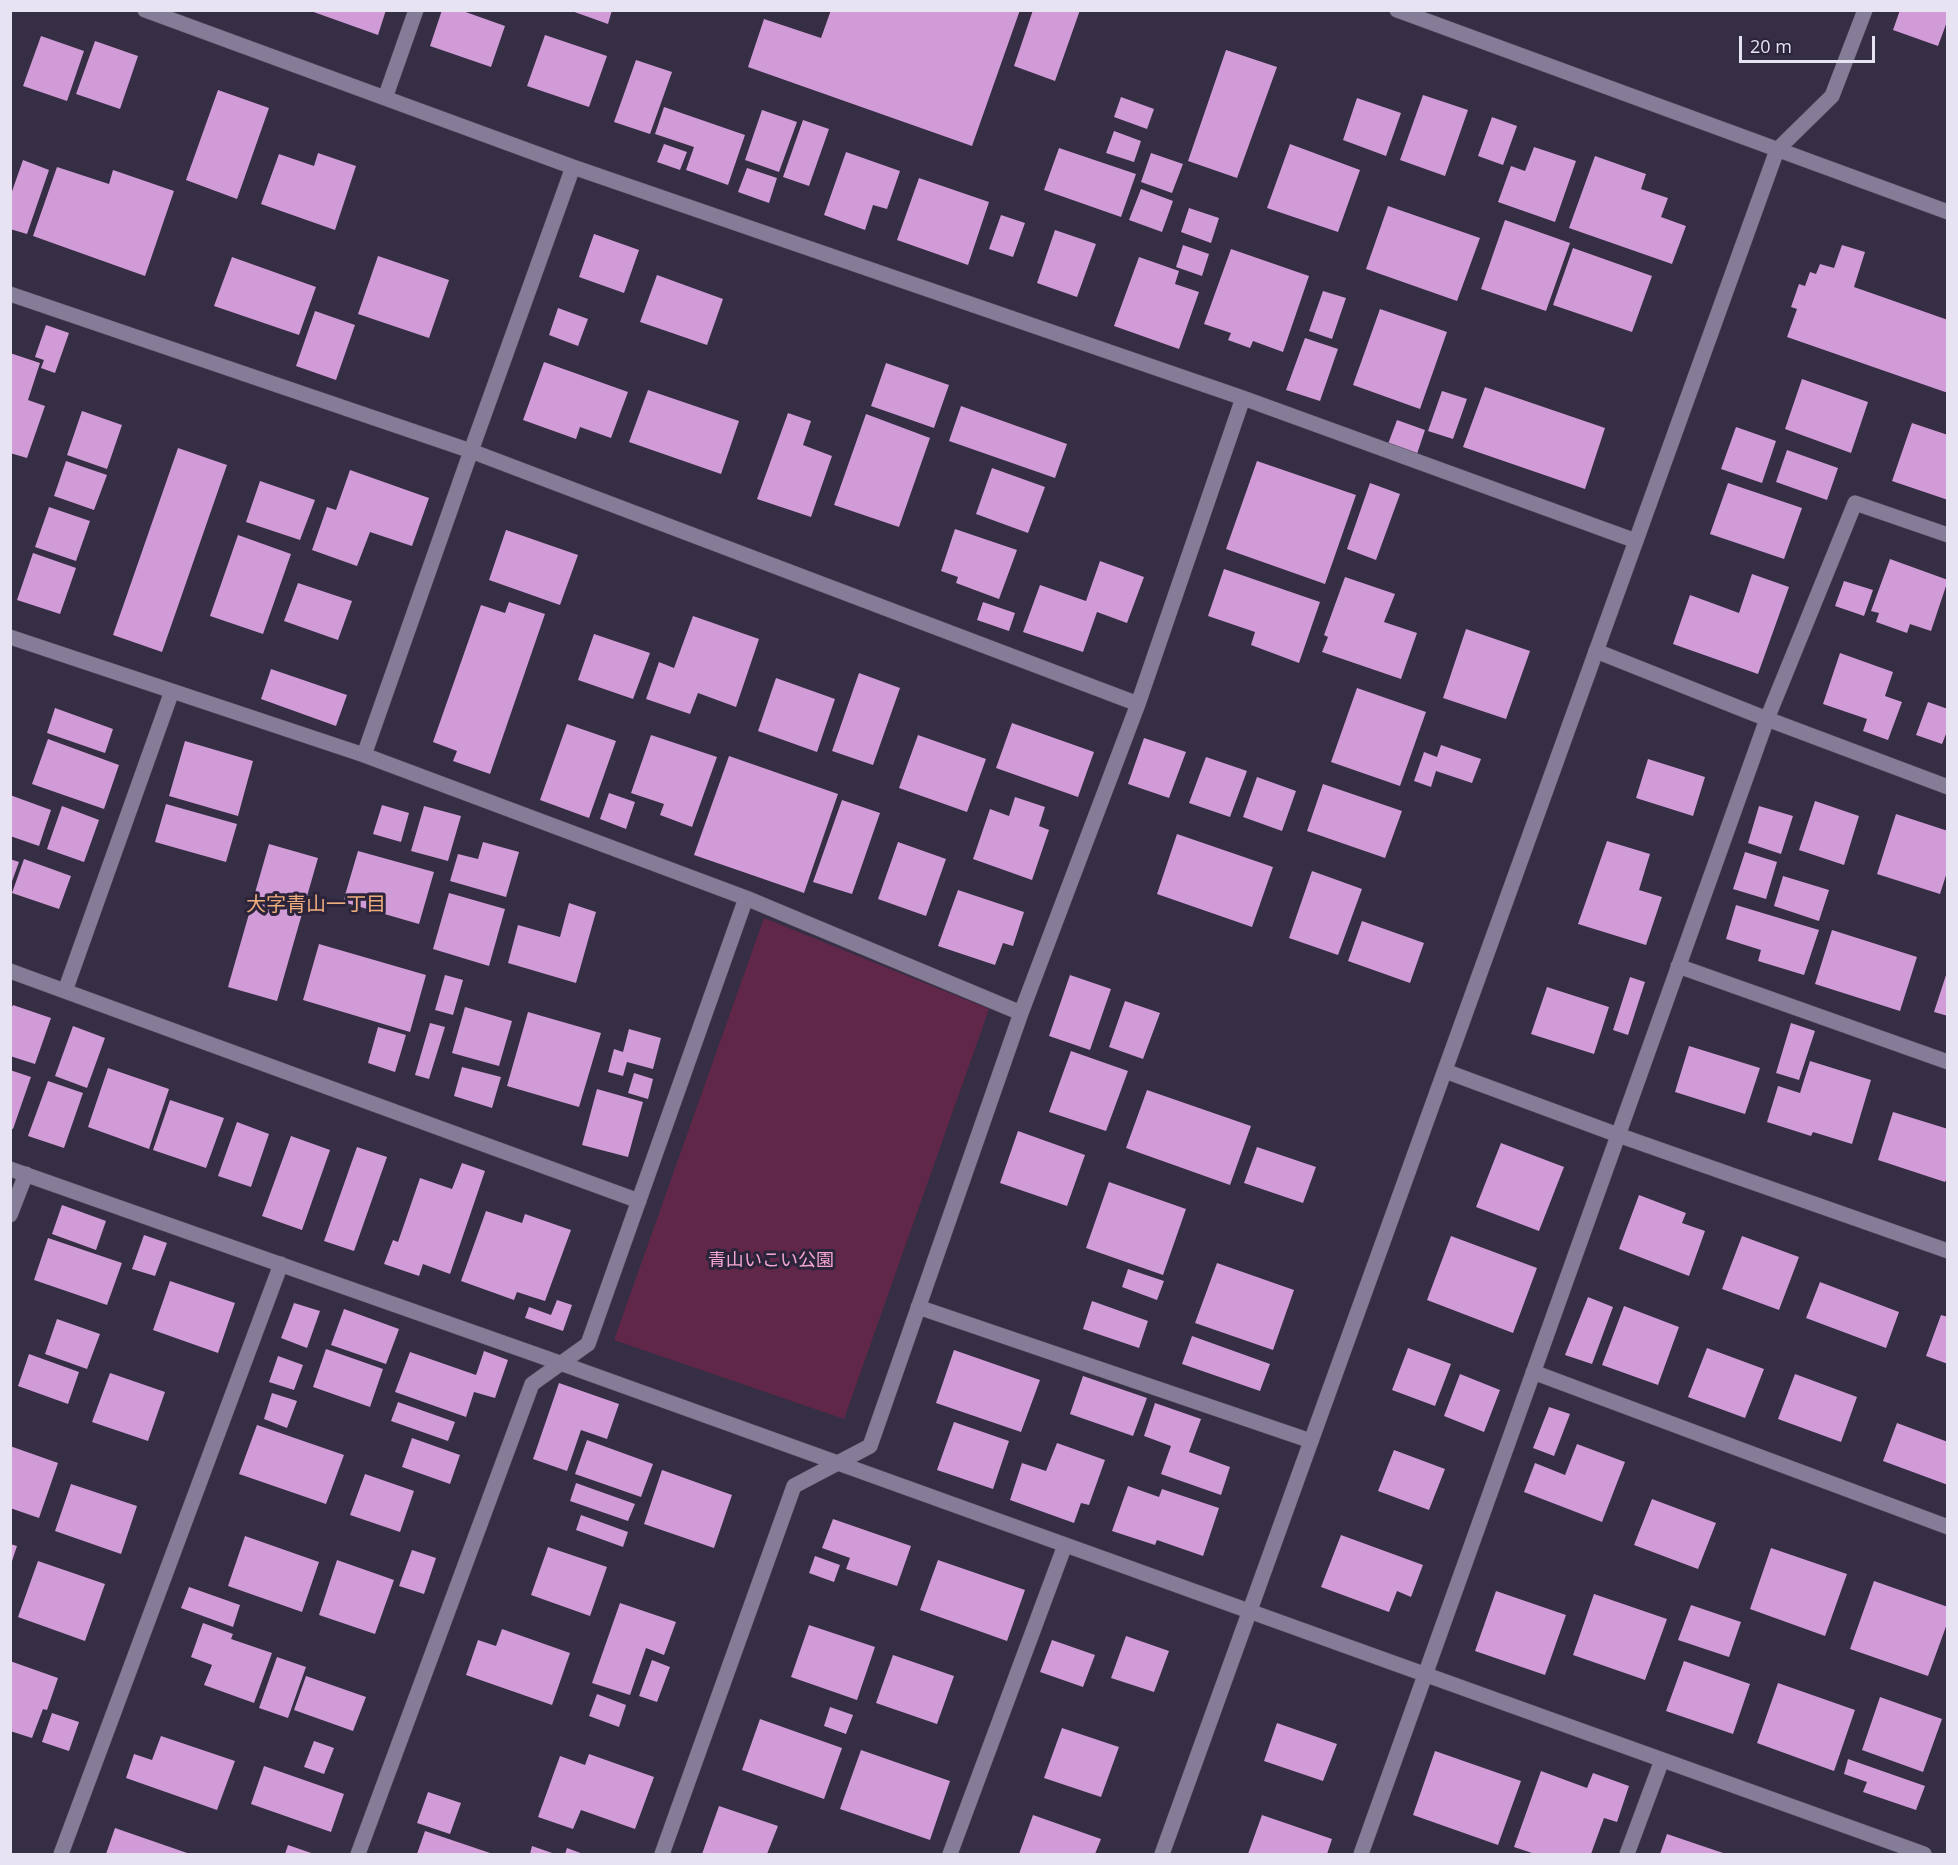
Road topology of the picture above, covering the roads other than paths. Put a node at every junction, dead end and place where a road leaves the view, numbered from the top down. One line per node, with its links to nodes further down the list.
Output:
1 (145, 10): 5 (street)
2 (416, 10): 5 (street)
3 (1397, 10): 6 (street)
4 (1865, 10): 6 (street)
5 (385, 98): 7 (street)
6 (1777, 150): 8 (street); 13 (street)
7 (573, 167): 10 (street); 11 (street)
8 (1947, 212)
9 (10, 294): 11 (street)
10 (1243, 398): 13 (street); 17 (street)
11 (471, 450): 17 (street); 19 (street)
12 (1947, 535): 18 (street)
13 (1636, 541): 15 (street)
14 (10, 637): 16 (street)
15 (1596, 651): 18 (street); 27 (street)
16 (172, 691): 19 (street); 24 (street)
17 (1138, 704): 25 (street)
18 (1767, 719): 20 (street); 22 (street)
19 (364, 755): 21 (street)
20 (1947, 787)
21 (746, 898): 25 (street); 31 (street)
22 (1678, 966): 26 (street); 28 (street)
23 (10, 971): 24 (street)
24 (65, 991): 31 (street)
25 (1021, 1013): 35 (street)
26 (1947, 1062)
27 (1445, 1071): 28 (street); 38 (street)
28 (1618, 1135): 33 (street); 37 (street)
29 (10, 1169): 30 (street)
30 (26, 1174): 32 (street); 34 (street)
31 (639, 1201): 36 (street)
32 (10, 1215)
33 (1947, 1251)
34 (281, 1264): 36 (street); 46 (street)
35 (918, 1307): 38 (street); 39 (street)
36 (560, 1363): 39 (street); 47 (street)
37 (1533, 1372): 40 (street); 43 (street)
38 (1311, 1441): 42 (street)
39 (838, 1464): 41 (street); 48 (street)
40 (1947, 1527)
41 (1065, 1545): 42 (street); 49 (street)
42 (1250, 1612): 43 (street); 50 (street)
43 (1425, 1675): 44 (street); 51 (street)
44 (1662, 1760): 45 (street); 52 (street)
45 (1902, 1851): 53 (street)
46 (61, 1854)
47 (358, 1854)
48 (662, 1854)
49 (950, 1854)
50 (1162, 1854)
51 (1360, 1854)
52 (1627, 1854)
53 (1924, 1854)

